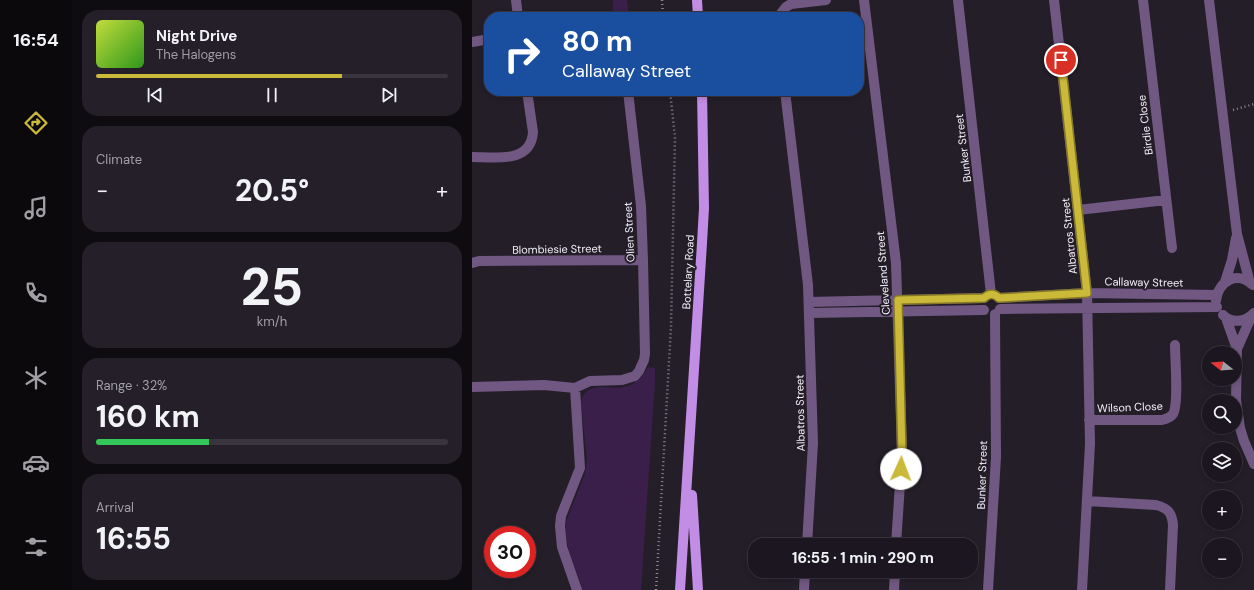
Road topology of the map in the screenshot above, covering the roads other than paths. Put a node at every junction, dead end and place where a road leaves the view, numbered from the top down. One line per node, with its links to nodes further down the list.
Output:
1 (516, 0): 9 (street)
2 (696, 0): 10 (main road)
3 (826, 0): 11 (street)
4 (864, 0): 30 (street, Cleveland Street)
5 (958, 0): 29 (street, Bunker Street)
6 (1054, 0): 20 (street, Albatros Street)
7 (1143, 0): 19 (street, Birdie Close)
8 (1209, 0): 21 (street)
9 (517, 12)
10 (697, 12)
11 (782, 12)
12 (484, 40): 13 (street)
13 (472, 42)
14 (528, 96): 18 (street)
15 (629, 96): 23 (street, Olien Street)
16 (702, 96): 47 (main road, Bottelary Road)
17 (787, 96): 31 (street, Albatros Street)
18 (472, 157)
19 (1166, 200): 20 (street); 22 (street, Birdie Close)
20 (1078, 210): 27 (street, Albatros Street)
21 (1237, 234): 25 (street); 26 (street)
22 (1172, 248)
23 (643, 260): 24 (street, Blombiesie Street); 45 (street, Olien Street)
24 (472, 263)
25 (1225, 282): 26 (street); 28 (street)
26 (1252, 285)
27 (1087, 293): 28 (street, Callaway Street); 29 (street, Callaway Street); 32 (street, Albatros Street)
28 (1216, 295): 33 (street)
29 (992, 297): 30 (street, Callaway Street); 34 (street); 35 (street)
30 (898, 300): 31 (street, Callaway Street); 36 (street, Cleveland Street)
31 (809, 302): 37 (street, Albatros Street)
32 (1087, 307): 33 (street); 35 (street); 46 (street, Albatros Street)
33 (1217, 307): 39 (street)
34 (984, 310): 35 (street); 36 (street)
35 (997, 311): 59 (street, Bunker Street)
36 (898, 312): 37 (street); 51 (street, Cleveland Street)
37 (810, 313): 50 (street, Albatros Street)
38 (1253, 314): 39 (street); 42 (street)
39 (1226, 318): 41 (street)
40 (1175, 345): 46 (street, Wilson Close)
41 (1236, 346)
42 (1238, 346)
43 (1236, 386): 48 (street)
44 (472, 387): 45 (street)
45 (575, 388): 54 (street)
46 (1089, 420): 49 (street, Albatros Street)
47 (689, 455): 55 (main road, Bottelary Road); 56 (main road, Bottelary Road)
48 (1254, 464)
49 (1087, 501): 60 (street, Albatros Street); 61 (street)
50 (807, 538)
51 (896, 538)
52 (805, 578): 57 (street)
53 (895, 578): 58 (street)
54 (577, 590)
55 (680, 590)
56 (698, 590)
57 (804, 590)
58 (894, 590)
59 (988, 590)
60 (1082, 590)
61 (1170, 590)

